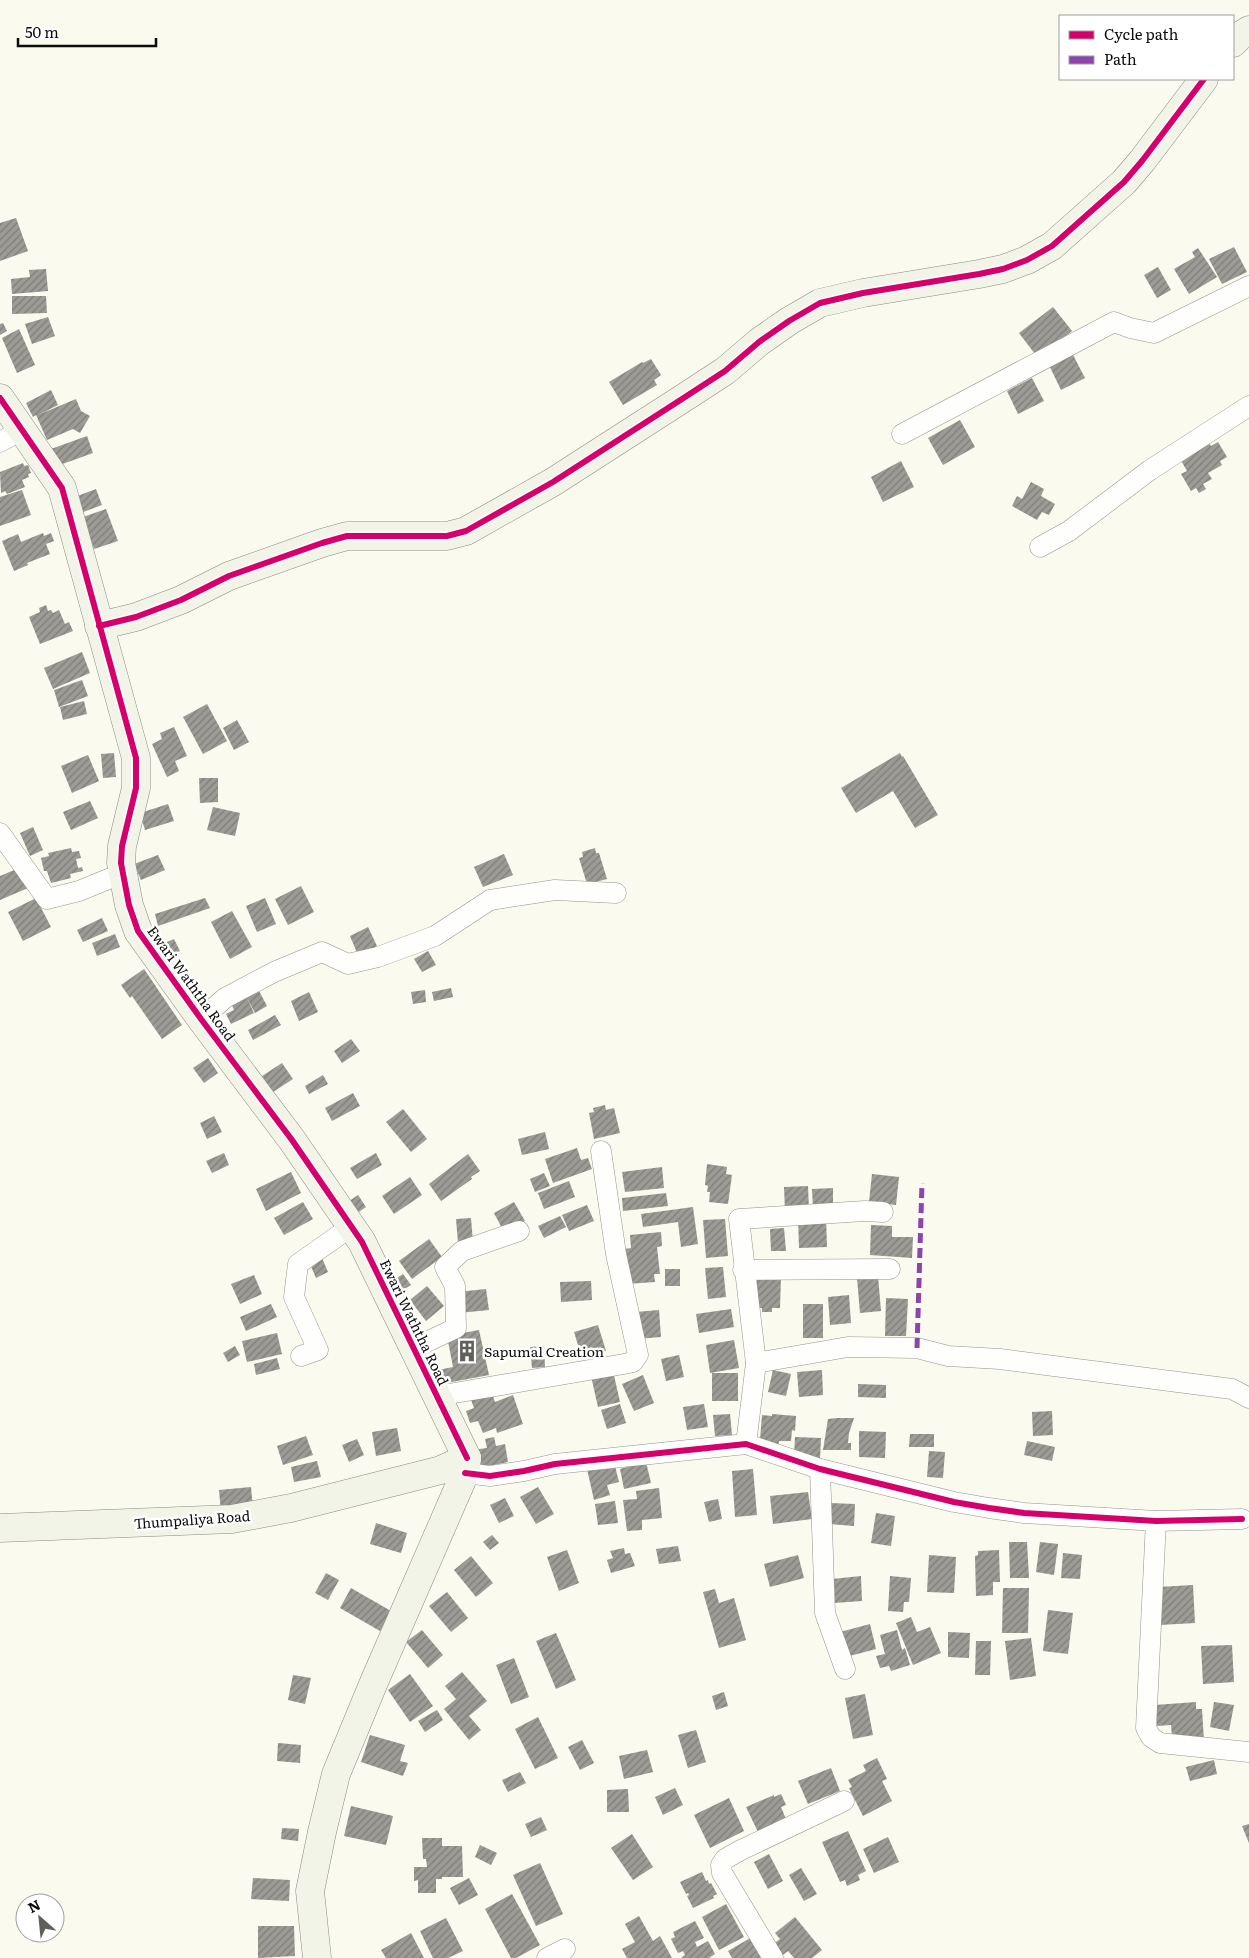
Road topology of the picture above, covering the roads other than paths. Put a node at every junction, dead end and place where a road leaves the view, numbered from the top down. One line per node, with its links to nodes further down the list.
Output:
1 (1249, 30): 2 (street)
2 (1234, 42)
3 (1203, 80): 10 (street)
4 (1249, 286): 7 (street)
5 (0, 398): 8 (street, Ewari Waththa Road)
6 (1249, 406): 9 (street)
7 (902, 434)
8 (11, 436): 10 (street, Ewari Waththa Road)
9 (1040, 547)
10 (100, 626): 12 (street, Ewari Waththa Road)
11 (0, 833): 12 (street)
12 (123, 873): 14 (street, Ewari Waththa Road)
13 (616, 893): 14 (street)
14 (201, 1018): 17 (street, Ewari Waththa Road)
15 (601, 1151): 24 (street)
16 (883, 1212): 20 (street)
17 (352, 1226): 21 (street, Ewari Waththa Road); 22 (street)
18 (519, 1231): 21 (street)
19 (890, 1269): 20 (street)
20 (744, 1270): 23 (street)
21 (414, 1348): 24 (street, Ewari Waththa Road)
22 (302, 1356)
23 (756, 1363): 25 (street); 26 (street)
24 (437, 1396): 27 (street, Ewari Waththa Road)
25 (1249, 1398)
26 (746, 1444): 27 (street); 28 (street)
27 (466, 1465): 31 (street, Thumpaliya Road); 36 (street)
28 (820, 1470): 30 (street); 32 (street)
29 (1242, 1519): 30 (street)
30 (1156, 1521): 33 (street)
31 (0, 1528)
32 (845, 1669)
33 (1249, 1752)
34 (844, 1801): 38 (street)
35 (565, 1948): 37 (street)
36 (317, 1958)
37 (547, 1958)
38 (773, 1958)

